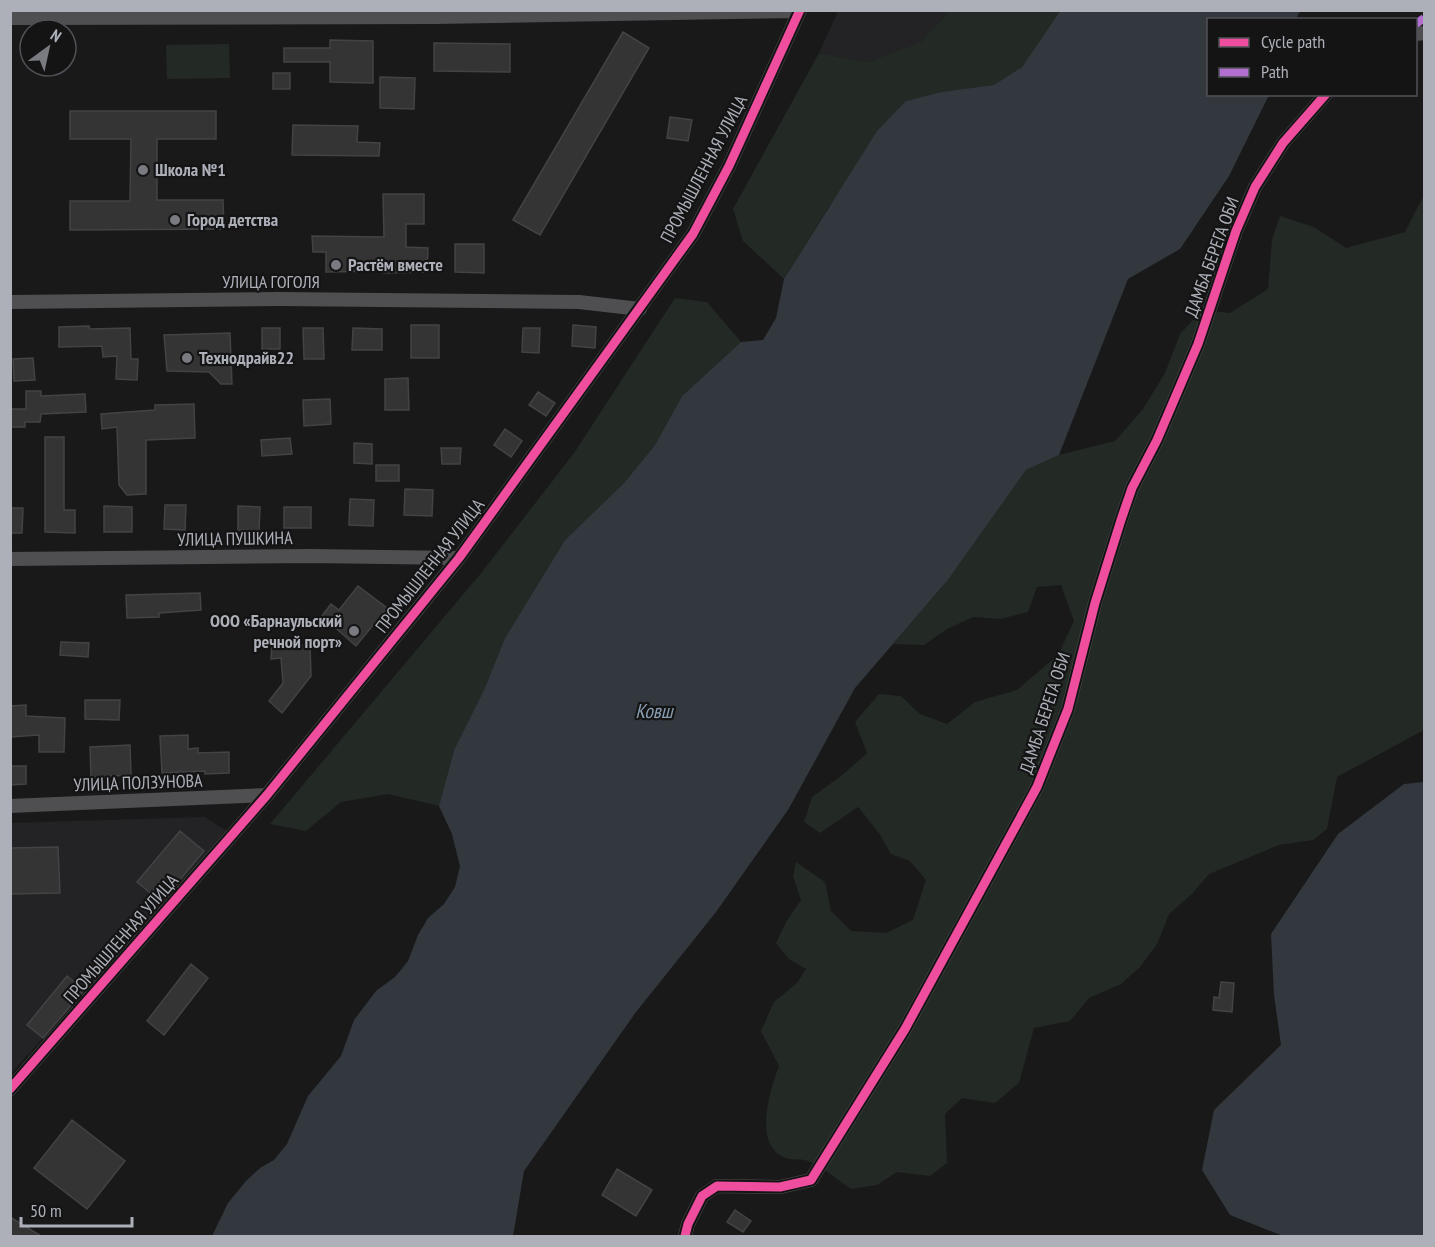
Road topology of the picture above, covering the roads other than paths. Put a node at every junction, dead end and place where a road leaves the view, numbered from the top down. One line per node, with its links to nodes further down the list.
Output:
1 (800, 11): 2 (street); 5 (street, ПРОМЫШЛЕННАЯ УЛИЦА)
2 (10, 18)
3 (1324, 96): 11 (street, ДАМБА БЕРЕГА ОБИ)
4 (10, 302): 5 (street, УЛИЦА ГОГОЛЯ)
5 (640, 309): 6 (street, ПРОМЫШЛЕННАЯ УЛИЦА)
6 (459, 558): 7 (street, УЛИЦА ПУШКИНА); 8 (street, ПРОМЫШЛЕННАЯ УЛИЦА)
7 (10, 559)
8 (267, 795): 9 (street, УЛИЦА ПОЛЗУНОВА); 10 (street, ПРОМЫШЛЕННАЯ УЛИЦА)
9 (10, 806)
10 (10, 1089)
11 (685, 1236)

